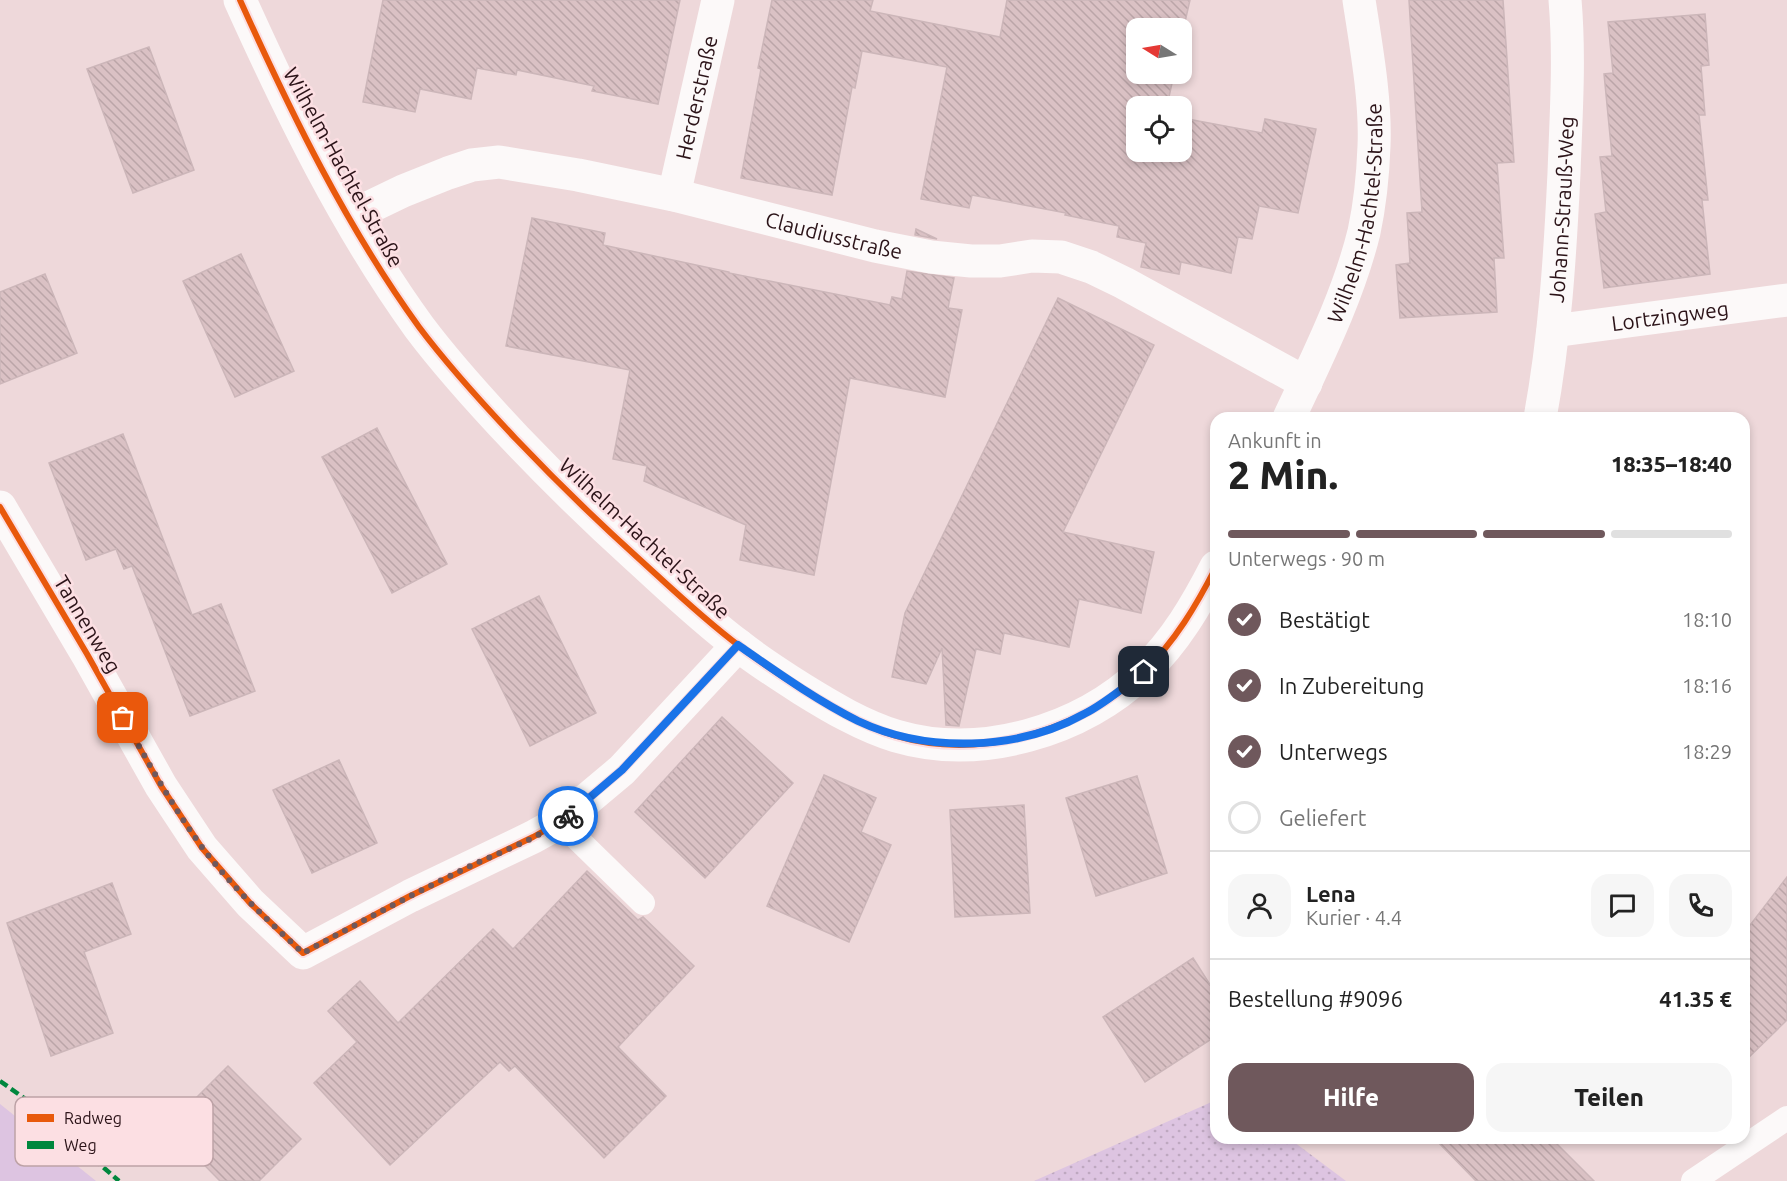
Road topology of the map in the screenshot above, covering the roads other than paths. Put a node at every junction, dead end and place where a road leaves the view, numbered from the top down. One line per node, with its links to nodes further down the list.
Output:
1 (240, 0): 6 (street, Wilhelm-Hachtel-Straße)
2 (718, 0): 5 (street, Herderstraße)
3 (1359, 0): 9 (street, Wilhelm-Hachtel-Straße)
4 (1565, 0): 8 (street, Johann-Strauß-Weg)
5 (674, 195): 6 (street, Claudiusstraße); 9 (street, Claudiusstraße)
6 (348, 217): 14 (street, Wilhelm-Hachtel-Straße)
7 (1787, 300): 8 (street, Lortzingweg)
8 (1553, 331): 11 (street, Johann-Strauß-Weg)
9 (1306, 383): 10 (street, Wilhelm-Hachtel-Straße)
10 (1292, 412)
11 (1541, 412)
12 (0, 507): 15 (street, Tannenweg)
13 (1210, 578): 14 (street, Wilhelm-Hachtel-Straße)
14 (738, 645): 15 (street)
15 (560, 822): 16 (lane)
16 (643, 903)
17 (1787, 1118): 18 (lane)
18 (1750, 1143)
19 (1748, 1144): 20 (lane)
20 (1693, 1181)

